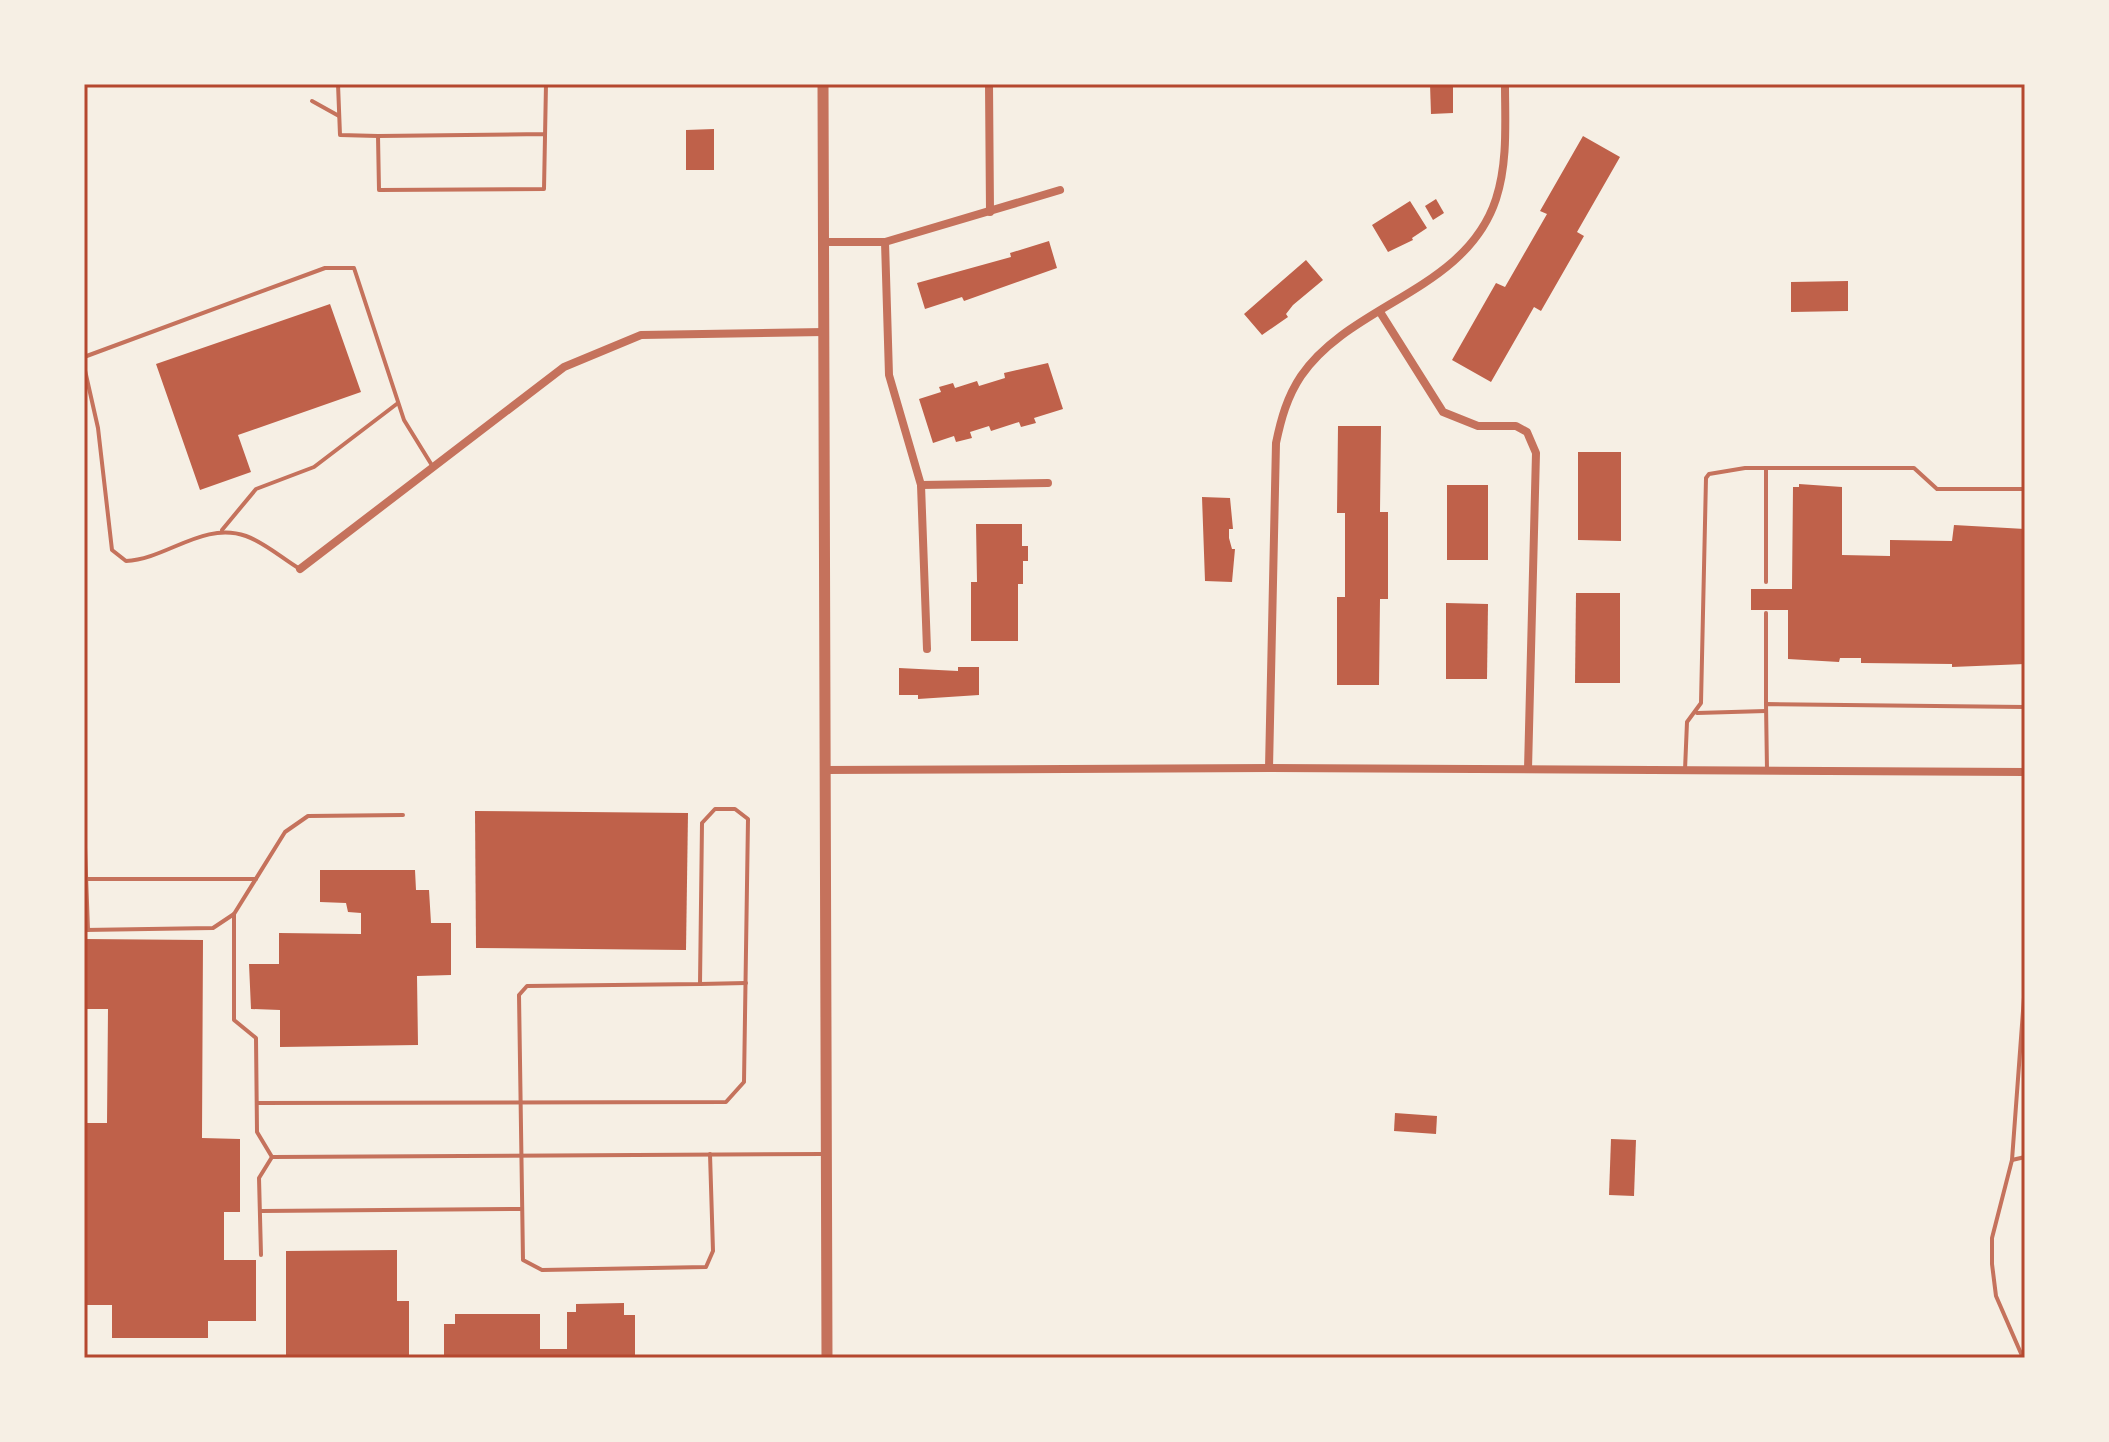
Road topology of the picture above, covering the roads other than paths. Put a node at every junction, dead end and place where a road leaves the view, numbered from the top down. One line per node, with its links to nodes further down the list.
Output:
1 (338, 84): 7 (lane)
2 (546, 84): 8 (lane)
3 (823, 84): 12 (street)
4 (989, 84): 11 (street)
5 (1505, 84): 14 (street)
6 (312, 101): 7 (lane)
7 (339, 116): 9 (lane)
8 (545, 134): 9 (lane); 9 (lane)
9 (378, 136)
10 (1060, 190): 11 (street)
11 (990, 212): 13 (street)
12 (824, 242): 13 (street); 15 (street)
13 (885, 242): 22 (street)
14 (1380, 312): 33 (street); 34 (street)
15 (824, 332): 19 (street); 35 (street)
16 (84, 357): 18 (lane)
17 (84, 366): 24 (lane)
18 (398, 403): 19 (lane); 24 (lane)
19 (433, 467): 25 (street)
20 (1766, 468): 23 (lane); 26 (lane); 32 (lane)
21 (1048, 483): 22 (street)
22 (921, 485): 28 (street)
23 (2025, 489)
24 (222, 530): 25 (lane)
25 (300, 569)
26 (1766, 582)
27 (1766, 613): 29 (lane)
28 (927, 649)
29 (1766, 704): 30 (lane); 31 (lane)
30 (2025, 707)
31 (1766, 711): 32 (lane); 37 (lane)
32 (1697, 713): 36 (lane)
33 (1269, 768): 34 (street); 35 (street)
34 (1528, 769): 36 (street)
35 (824, 770): 51 (street)
36 (1685, 770): 37 (street)
37 (1767, 770): 38 (street)
38 (2025, 772)
39 (403, 815): 42 (lane)
40 (84, 820): 41 (lane)
41 (87, 879): 42 (lane); 44 (lane)
42 (256, 879): 43 (lane)
43 (234, 914): 44 (lane); 49 (lane)
44 (86, 930)
45 (746, 983): 46 (lane); 46 (lane); 48 (lane)
46 (700, 984): 48 (lane)
47 (2025, 984): 55 (lane)
48 (520, 1102): 49 (lane); 52 (lane)
49 (257, 1103): 53 (lane)
50 (710, 1154): 51 (lane); 52 (lane); 56 (lane)
51 (826, 1154): 59 (street)
52 (521, 1155): 53 (lane); 56 (lane)
53 (272, 1157): 57 (lane)
54 (2025, 1157): 55 (lane)
55 (2012, 1160): 60 (lane)
56 (522, 1209): 57 (lane)
57 (260, 1211): 58 (lane)
58 (261, 1255)
59 (827, 1358)
60 (2023, 1358)

